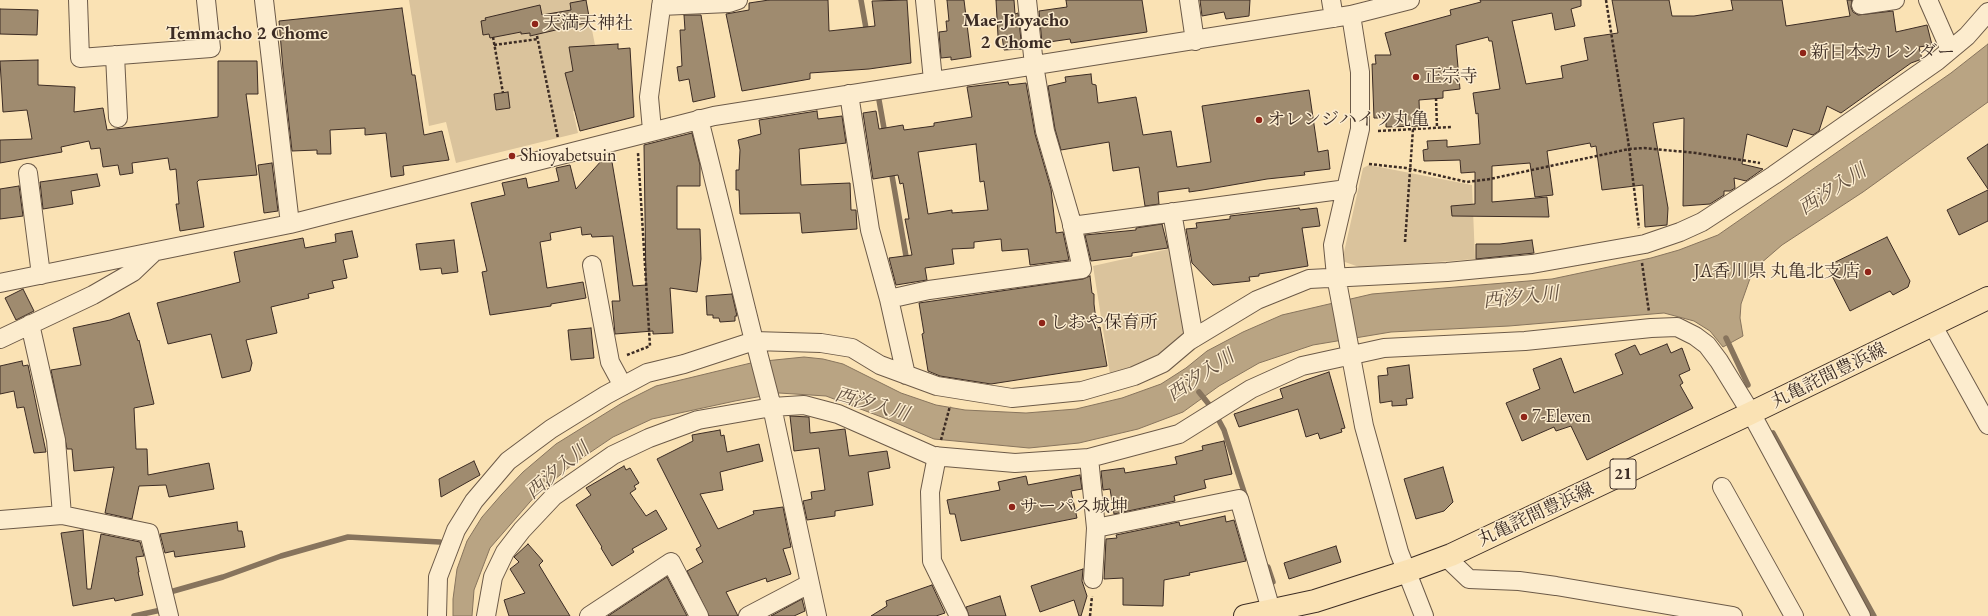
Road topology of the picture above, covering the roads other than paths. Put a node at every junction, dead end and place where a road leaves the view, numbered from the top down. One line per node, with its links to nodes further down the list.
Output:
1 (78, 0): 18 (street)
2 (206, 0): 18 (street)
3 (264, 0): 28 (street)
4 (738, 0): 12 (street)
5 (925, 0): 20 (street)
6 (1027, 0): 19 (street)
7 (1189, 0): 16 (street)
8 (1331, 0): 15 (street)
9 (1410, 0): 15 (street)
10 (1895, 0): 13 (street)
11 (1928, 0): 17 (street)
12 (662, 3): 24 (street)
13 (1860, 5)
14 (1988, 12): 17 (street)
15 (1342, 17): 16 (street); 26 (street)
16 (1195, 41): 19 (street)
17 (1950, 50): 33 (street)
18 (115, 55): 22 (street)
19 (1034, 65): 20 (street); 29 (street)
20 (933, 80): 21 (street)
21 (850, 94): 23 (street); 36 (street)
22 (118, 118)
23 (699, 119): 24 (street); 41 (street)
24 (645, 132): 28 (street)
25 (28, 173): 32 (street)
26 (1347, 189): 27 (street); 33 (street)
27 (1172, 212): 29 (street); 39 (street)
28 (290, 224): 30 (street)
29 (1072, 226): 36 (street)
30 (154, 252): 32 (street); 37 (street)
31 (592, 265): 44 (street)
32 (41, 275): 34 (street)
33 (1336, 282): 39 (street); 42 (street)
34 (0, 283)
35 (1988, 298): 38 (main road, 丸亀詫間豊浜線 / 21)
36 (889, 299): 43 (street)
37 (30, 324): 40 (street); 51 (street)
38 (1933, 326): 46 (main road, 丸亀詫間豊浜線 / 21); 47 (street)
39 (1194, 338): 43 (street)
40 (0, 339)
41 (756, 345): 43 (street); 44 (street); 45 (street)
42 (1350, 355): 46 (street); 49 (street); 55 (street)
43 (906, 375)
44 (623, 386): 60 (street)
45 (771, 404): 48 (street); 57 (street); 61 (street)
46 (1751, 413): 54 (main road, 丸亀詫間豊浜線 / 21); 71 (street)
47 (1988, 425)
48 (938, 456): 49 (street); 66 (street)
49 (1089, 458): 53 (street)
50 (1722, 487): 70 (street)
51 (62, 515): 52 (street); 59 (street)
52 (0, 520)
53 (1096, 528): 56 (street); 58 (street)
54 (1446, 556): 55 (main road, 丸亀詫間豊浜線 / 21); 69 (street)
55 (1408, 571): 58 (main road, 丸亀詫間豊浜線 / 21); 68 (street)
56 (1093, 580)
57 (809, 584): 64 (street); 65 (street)
58 (1274, 612): 67 (main road, 丸亀詫間豊浜線 / 21)
59 (169, 616)
60 (437, 616)
61 (486, 616)
62 (589, 616): 63 (street)
63 (699, 616)
64 (748, 616)
65 (817, 616)
66 (959, 616)
67 (1244, 616)
68 (1424, 616)
69 (1732, 616)
70 (1794, 616)
71 (1861, 616)

